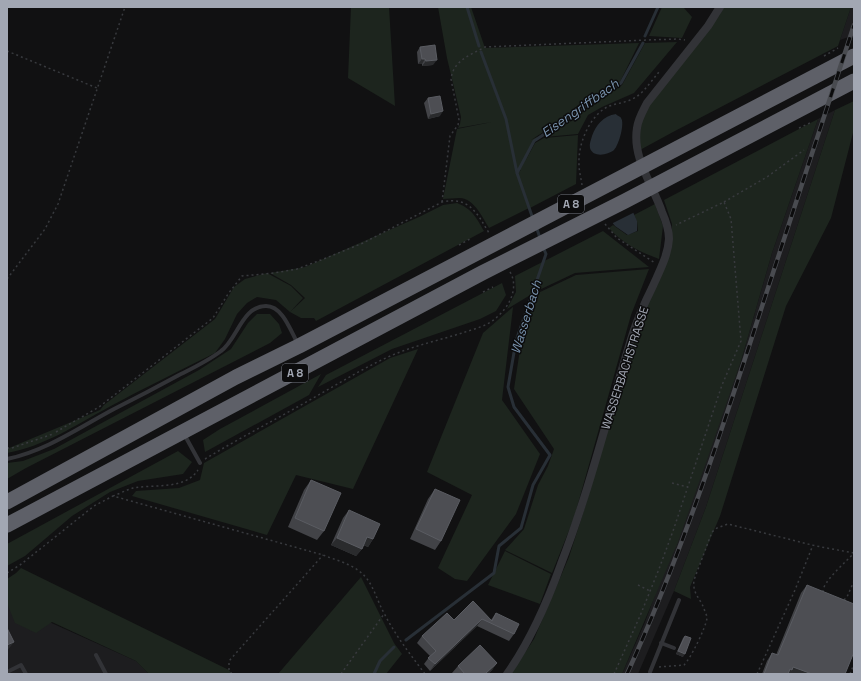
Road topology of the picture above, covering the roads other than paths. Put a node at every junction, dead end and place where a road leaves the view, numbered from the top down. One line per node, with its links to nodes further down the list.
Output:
1 (720, 7): 18 (street, WASSERBACHSTRASSE)
2 (854, 56): 4 (highway, A 8)
3 (851, 82): 5 (highway, A 8)
4 (299, 346): 6 (lane); 8 (highway, A 8)
5 (183, 432): 7 (lane); 9 (highway, A 8)
6 (7, 459)
7 (200, 463)
8 (7, 502)
9 (7, 526)
10 (679, 600): 11 (lane)
11 (661, 643): 12 (lane); 15 (lane)
12 (674, 648)
13 (96, 655): 17 (lane)
14 (7, 672): 16 (lane)
15 (650, 672)
16 (26, 674)
17 (106, 674)
18 (508, 674)

